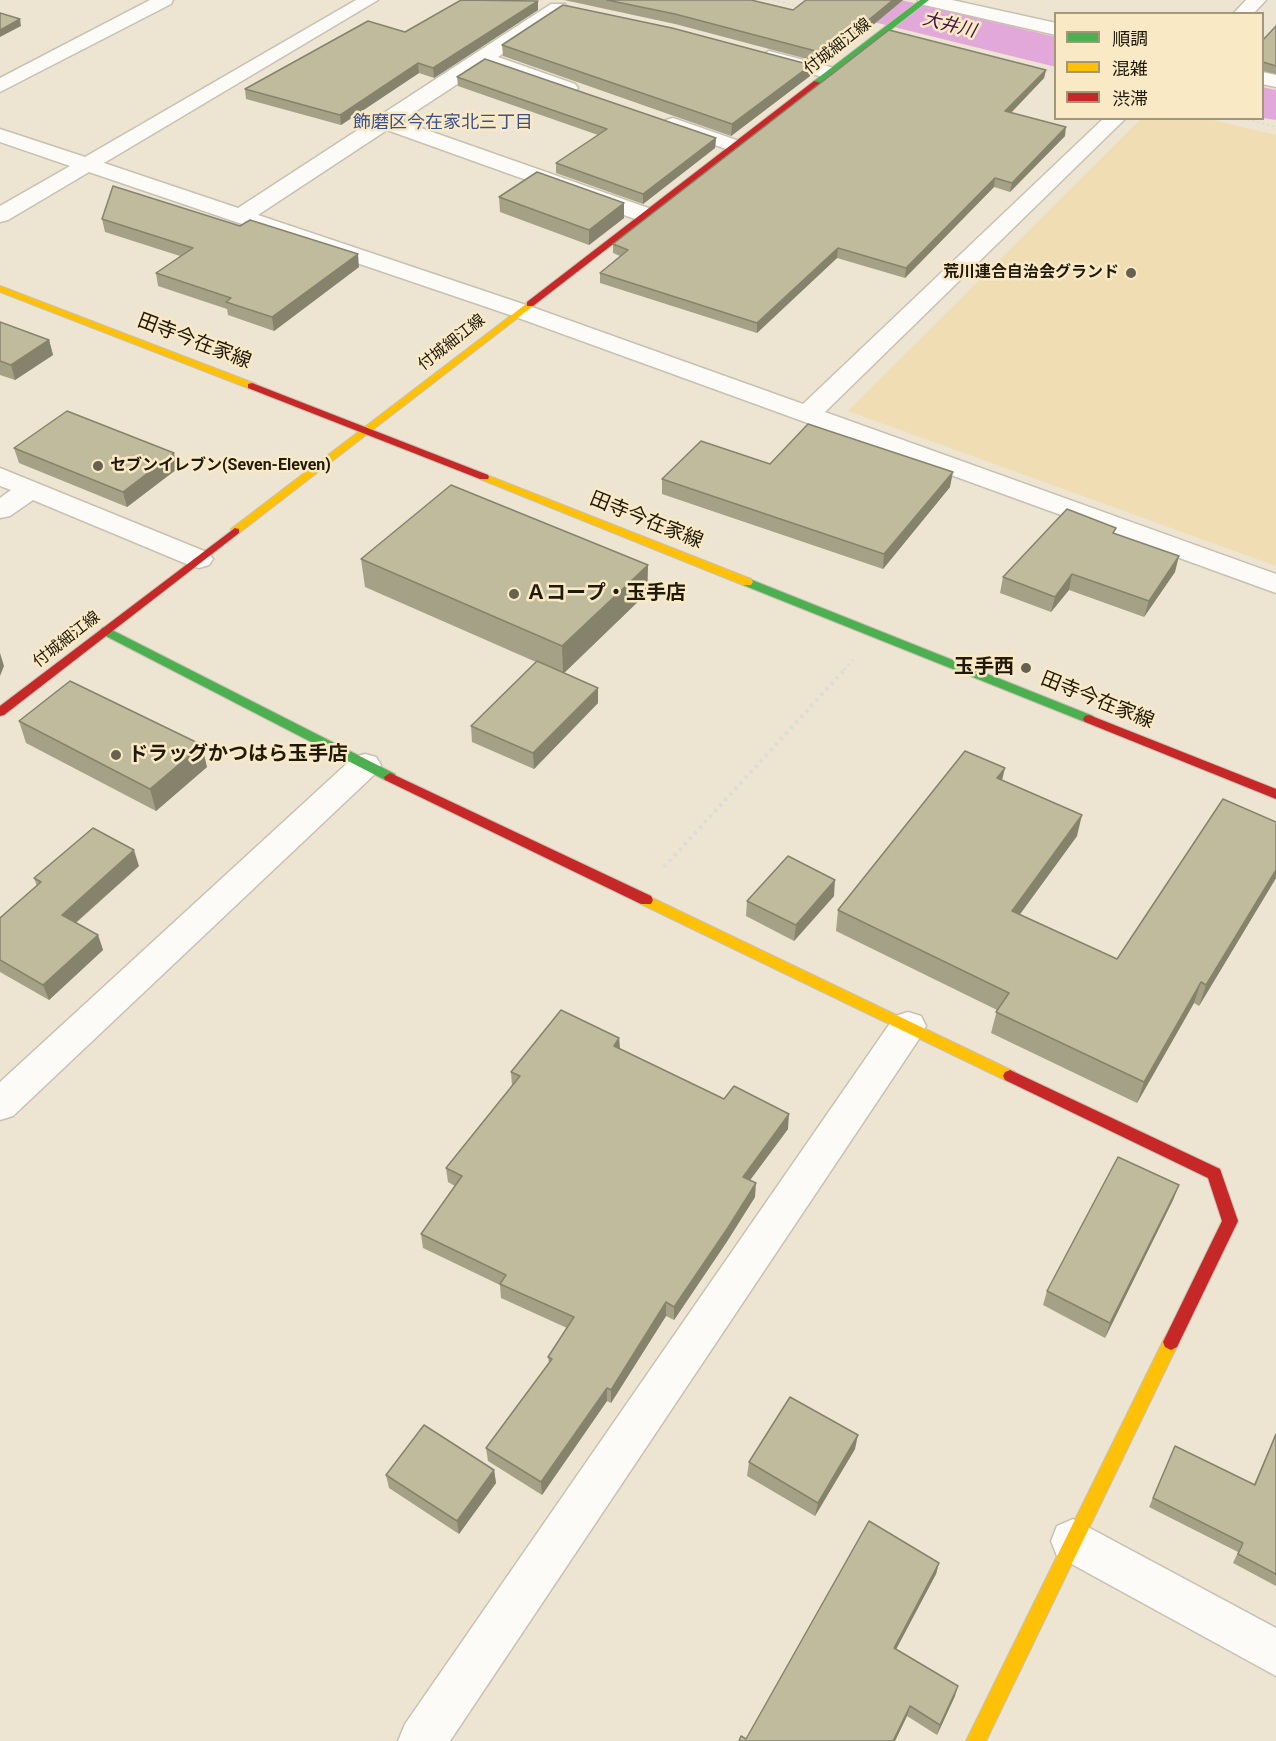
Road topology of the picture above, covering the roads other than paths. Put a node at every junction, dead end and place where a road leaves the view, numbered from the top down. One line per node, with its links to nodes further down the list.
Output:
1 (164, 0): 13 (street)
2 (369, 0): 20 (street)
3 (926, 0): 9 (street); 12 (main road, 付城細江線)
4 (1257, 0): 7 (street)
5 (537, 3): 6 (street)
6 (558, 8): 8 (street); 11 (street)
7 (1244, 12)
8 (581, 13)
9 (1054, 29)
10 (749, 52): 12 (street)
11 (485, 59): 14 (street); 17 (street)
12 (831, 73): 19 (main road, 付城細江線)
13 (0, 86)
14 (583, 93)
15 (659, 119): 19 (street)
16 (1114, 120): 26 (street)
17 (383, 122): 22 (street); 23 (street)
18 (0, 135): 20 (street)
19 (735, 146): 22 (main road, 付城細江線)
20 (86, 164): 21 (street); 23 (street)
21 (0, 215)
22 (646, 215): 25 (main road, 付城細江線)
23 (241, 216): 25 (street)
24 (0, 289): 27 (main road, 田寺今在家線)
25 (521, 311): 26 (street); 27 (main road, 付城細江線)
26 (808, 414): 32 (street)
27 (367, 430): 31 (main road, 付城細江線); 36 (main road, 田寺今在家線)
28 (0, 476): 29 (street)
29 (31, 489): 30 (street); 31 (street)
30 (0, 510)
31 (199, 559): 33 (main road, 付城細江線)
32 (1276, 584)
33 (106, 631): 34 (main road, 付城細江線); 35 (main road)
34 (0, 712)
35 (365, 765): 37 (main road); 38 (street)
36 (1276, 794)
37 (908, 1026): 39 (main road); 41 (street)
38 (0, 1105)
39 (1073, 1541): 40 (street); 42 (main road)
40 (1276, 1653)
41 (422, 1741)
42 (976, 1741)

